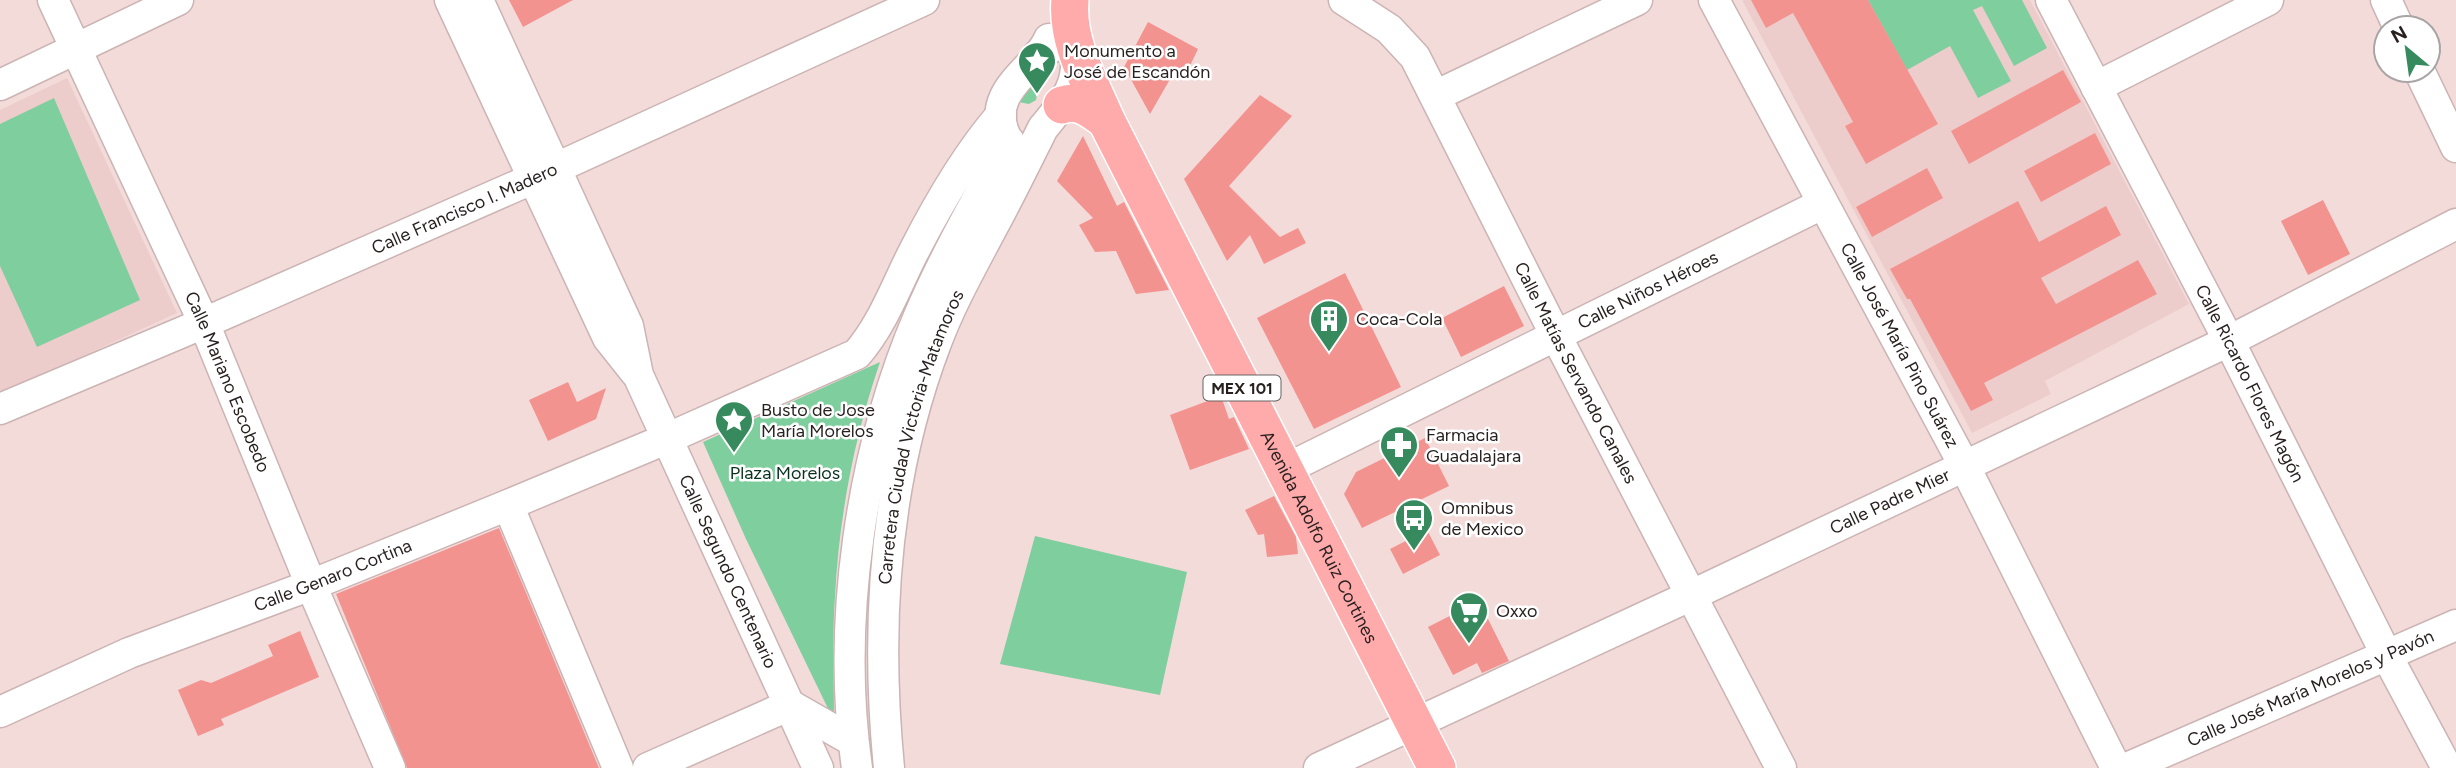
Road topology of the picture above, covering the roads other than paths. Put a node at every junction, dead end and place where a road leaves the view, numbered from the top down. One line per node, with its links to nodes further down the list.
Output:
1 (53, 0): 15 (street, Calle Mariano Escobedo)
2 (178, 0): 15 (street)
3 (450, 0): 25 (street, Calle Segundo Centenario)
4 (478, 0): 25 (street, Calle Segundo Centenario)
5 (924, 0): 13 (street, Calle Francisco I. Madero)
6 (1064, 0): 16 (street, Carretera Ciudad Victoria-Matamoros)
7 (1070, 0): 14 (main road, Avenida Adolfo Ruiz Cortines / MEX 101)
8 (1344, 0): 20 (street, Calle Matías Servando Canales)
9 (1637, 0): 20 (street)
10 (1714, 0): 26 (street, Calle José María Pino Suárez)
11 (2051, 0): 19 (street, Calle Ricardo Flores Magón)
12 (2268, 0): 19 (street)
13 (860, 13): 25 (street, Calle Francisco I. Madero)
14 (1075, 47): 16 (street); 21 (street, Carretera Ciudad Victoria-Matamoros); 22 (main road, Avenida Adolfo Ruiz Cortines / MEX 101)
15 (76, 49): 18 (street); 28 (street, Calle Mariano Escobedo)
16 (1038, 55): 23 (street, Carretera Ciudad Victoria-Matamoros)
17 (2426, 84): 24 (street)
18 (0, 85)
19 (2096, 87): 30 (street, Calle Ricardo Flores Magón)
20 (1435, 96): 29 (street, Calle Matías Servando Canales)
21 (1053, 117): 22 (main road); 23 (street); 37 (street, Carretera Ciudad Victoria-Matamoros)
22 (1106, 120): 34 (main road, Avenida Adolfo Ruiz Cortines / MEX 101)
23 (1005, 128): 32 (street, Calle Genaro Cortina); 36 (street, Carretera Ciudad Victoria-Matamoros)
24 (2456, 148)
25 (543, 173): 28 (street, Calle Francisco I. Madero); 32 (street, Calle Segundo Centenario)
26 (1822, 204): 29 (street, Calle Niños Héroes); 33 (street, Calle José María Pino Suárez)
27 (2456, 224): 30 (street, Calle Padre Mier)
28 (204, 323): 31 (street, Calle Francisco I. Madero); 38 (street, Calle Mariano Escobedo)
29 (1555, 334): 34 (street, Calle Niños Héroes); 39 (street, Calle Matías Servando Canales)
30 (2229, 341): 33 (street, Calle Padre Mier); 41 (street, Calle Ricardo Flores Magón)
31 (0, 409)
32 (666, 439): 35 (street, Calle Genaro Cortina); 42 (street, Calle Segundo Centenario)
33 (1965, 467): 39 (street, Calle Padre Mier); 54 (street, Calle José María Pino Suárez)
34 (1284, 470): 44 (main road, Avenida Adolfo Ruiz Cortines / MEX 101)
35 (508, 505): 38 (street, Calle Genaro Cortina); 47 (street)
36 (862, 510): 37 (street); 45 (street, Carretera Ciudad Victoria-Matamoros)
37 (892, 512): 50 (street, Carretera Ciudad Victoria-Matamoros)
38 (311, 585): 43 (street, Calle Genaro Cortina); 46 (street, Calle Mariano Escobedo)
39 (1692, 595): 44 (street, Calle Padre Mier); 53 (street, Calle Matías Servando Canales)
40 (2456, 625): 41 (street, Calle José María Morelos y Pavón)
41 (2388, 656): 55 (street, Calle José María Morelos y Pavón); 56 (street, Calle Ricardo Flores Magón)
42 (790, 705): 45 (street); 48 (street); 49 (street, Calle Segundo Centenario)
43 (0, 712)
44 (1414, 725): 51 (street, Calle Padre Mier); 52 (main road, Avenida Adolfo Ruiz Cortines / MEX 101)
45 (855, 755)
46 (390, 768)
47 (618, 768)
48 (648, 768)
49 (818, 768)
50 (889, 768)
51 (1319, 768)
52 (1437, 768)
53 (1781, 768)
54 (2116, 768)
55 (2127, 768)
56 (2447, 768)

